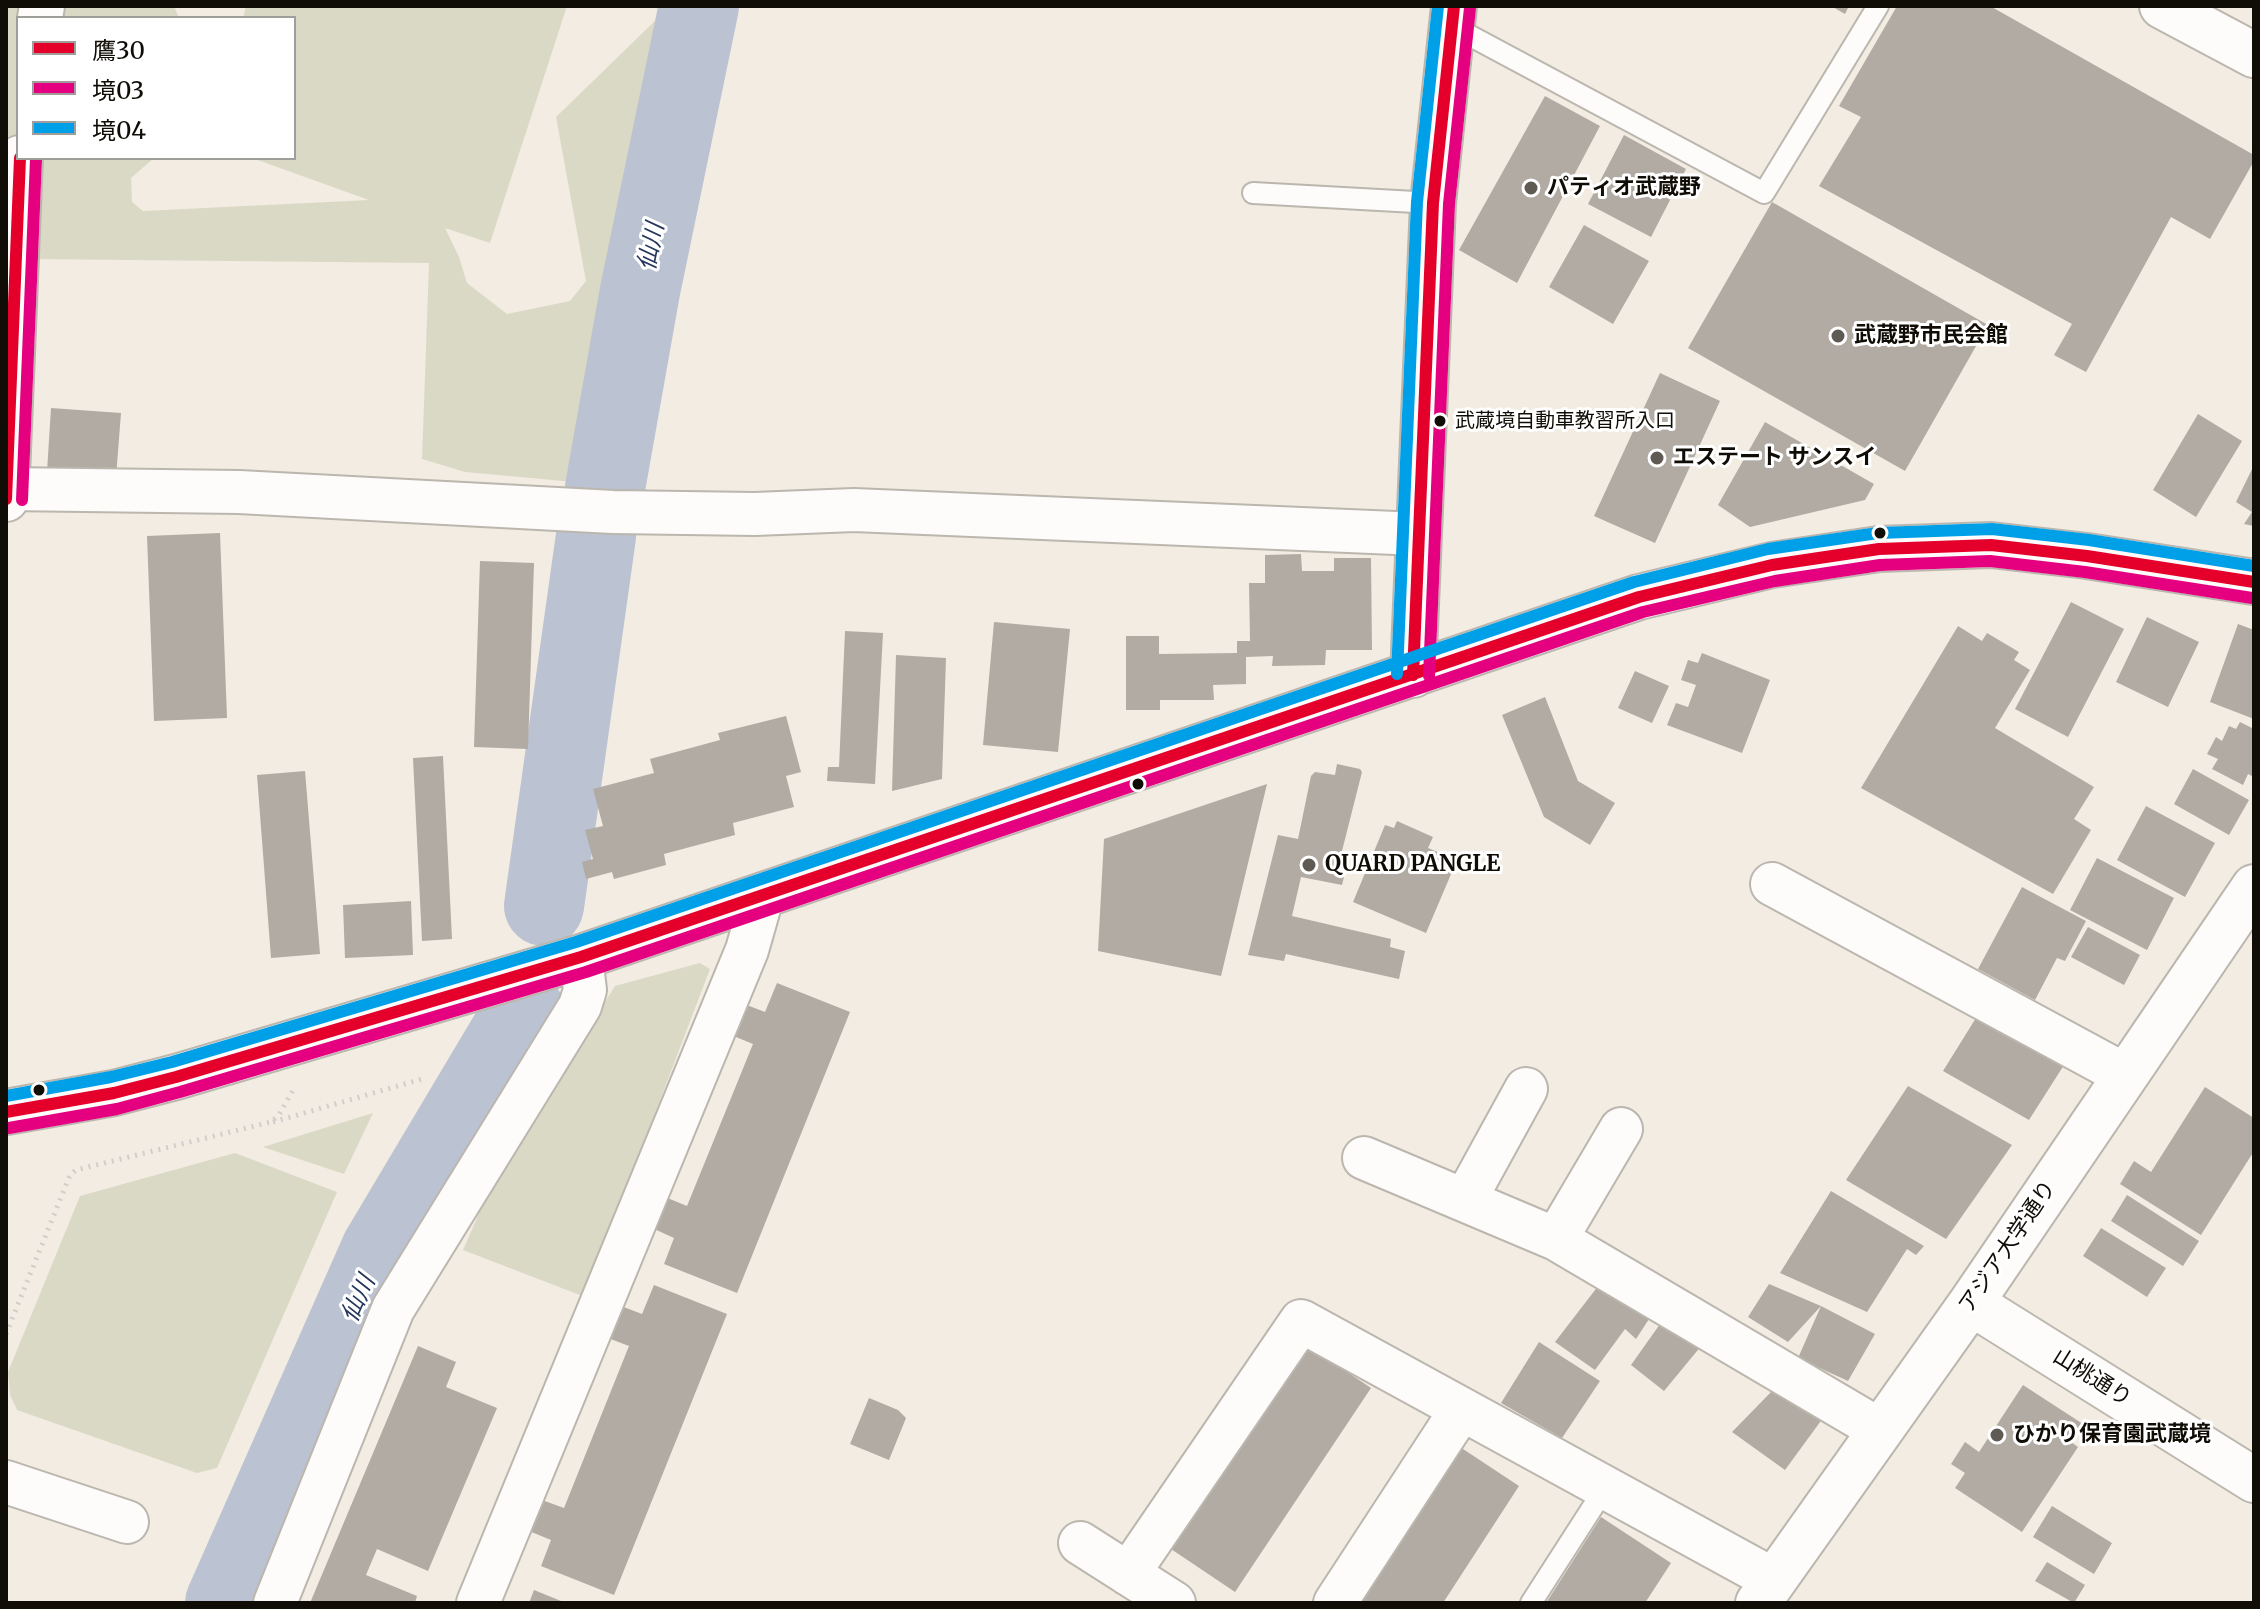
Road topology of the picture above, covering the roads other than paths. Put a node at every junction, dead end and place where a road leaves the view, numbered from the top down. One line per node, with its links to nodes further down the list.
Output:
1 (1878, 6): 3 (lane)
2 (2162, 6): 4 (main road)
3 (1452, 15): 7 (main road)
4 (2254, 55)
5 (20, 160): 8 (main road)
6 (1253, 193): 7 (lane)
7 (1433, 203): 9 (main road)
8 (7, 492): 9 (street)
9 (1419, 534): 11 (main road)
10 (2254, 582): 11 (main road)
11 (1413, 675): 14 (main road)
12 (1772, 884): 16 (street)
13 (2254, 887): 16 (main road, アジア大学通り)
14 (763, 894): 15 (main road); 34 (street)
15 (581, 957): 18 (main road); 33 (street)
16 (2125, 1075): 23 (main road, アジア大学通り)
17 (1526, 1089): 21 (street)
18 (6, 1112)
19 (1621, 1129): 22 (street)
20 (1364, 1158): 21 (street)
21 (1465, 1200): 22 (street)
22 (1556, 1239): 25 (street)
23 (1971, 1303): 25 (main road, アジア大学通り); 26 (main road, 山桃通り)
24 (1461, 1410): 28 (street); 31 (street); 36 (street)
25 (1880, 1430): 32 (main road, アジア大学通り)
26 (2254, 1480)
27 (6, 1482): 29 (street)
28 (1605, 1488): 32 (street); 37 (lane)
29 (127, 1522)
30 (1080, 1543): 31 (street)
31 (1128, 1574): 35 (street)
32 (1766, 1592)
33 (275, 1603)
34 (478, 1603)
35 (1174, 1603)
36 (1335, 1603)
37 (1531, 1603)

